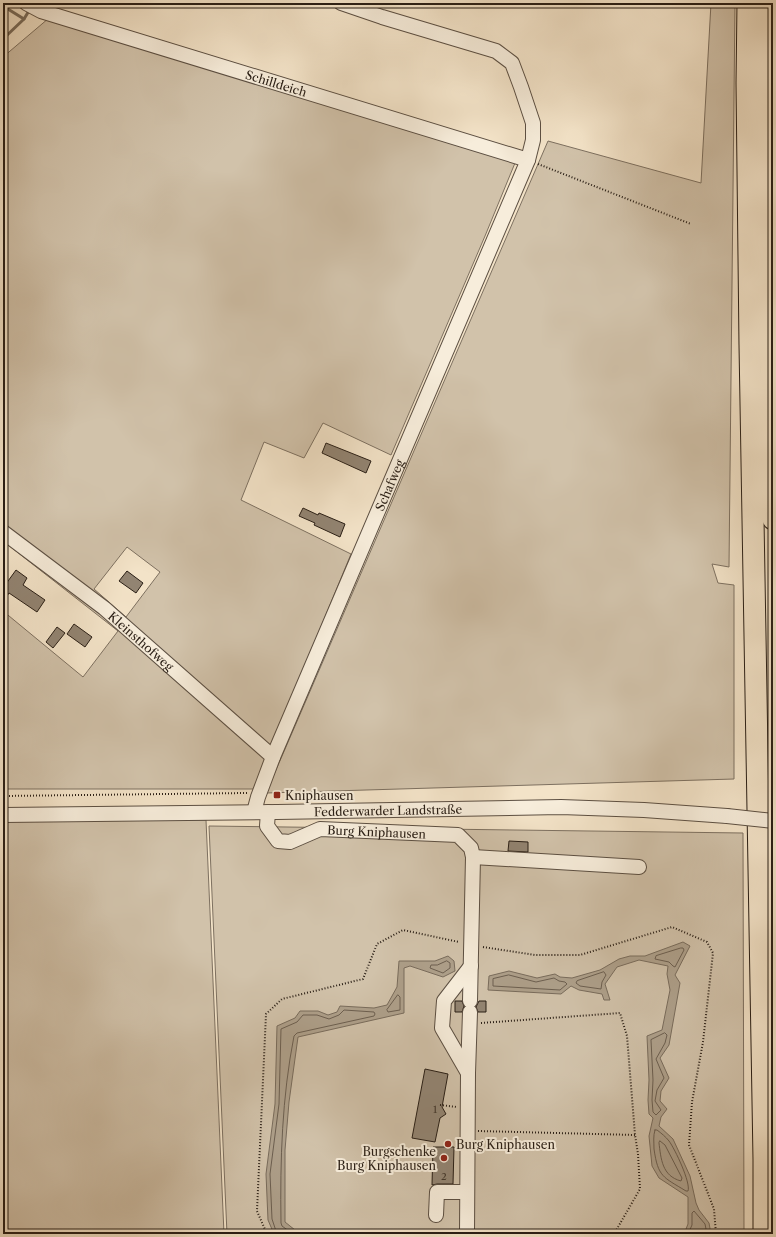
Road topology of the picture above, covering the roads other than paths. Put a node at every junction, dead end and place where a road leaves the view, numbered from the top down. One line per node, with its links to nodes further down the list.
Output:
1 (26, 3): 5 (street, Schilldeich)
2 (341, 3): 5 (street, Schafweg)
3 (748, 3): 19 (highway)
4 (767, 3): 6 (highway)
5 (528, 160): 8 (street, Schafweg)
6 (773, 519)
7 (3, 532): 8 (street, Kleinsthofweg)
8 (273, 757): 9 (street, Schafweg)
9 (261, 812): 10 (street, Fedderwarder Landstraße); 11 (street, Fedderwarder Landstraße, bridge); 12 (street, Burg Kniphausen)
10 (3, 815)
11 (773, 821)
12 (473, 857): 13 (street); 14 (street)
13 (639, 867)
14 (471, 966): 15 (street); 15 (street)
15 (468, 1073): 16 (street)
16 (467, 1192): 17 (street); 18 (street)
17 (436, 1215)
18 (467, 1234)
19 (764, 1234)

